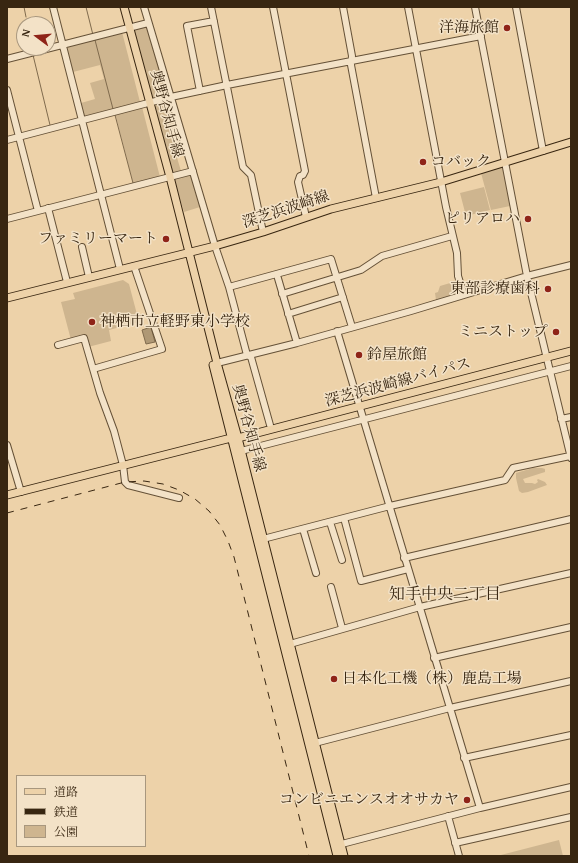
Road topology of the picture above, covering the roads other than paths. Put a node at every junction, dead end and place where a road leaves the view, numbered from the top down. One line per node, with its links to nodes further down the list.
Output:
1 (53, 7): 15 (street)
2 (119, 7): 13 (main road, 奥野谷知手線)
3 (124, 7): 13 (main road, 奥野谷知手線)
4 (144, 7): 12 (street)
5 (211, 7): 11 (street)
6 (273, 7): 19 (street)
7 (343, 7): 18 (street)
8 (408, 7): 16 (street)
9 (475, 7): 14 (street)
10 (516, 7): 29 (street)
11 (214, 21): 20 (street); 22 (street)
12 (148, 23): 13 (street); 23 (street)
13 (128, 29): 15 (street); 24 (main road, 奥野谷知手線)
14 (481, 36): 16 (street); 30 (street)
15 (64, 45): 17 (street); 25 (street)
16 (416, 48): 18 (street); 33 (street)
17 (7, 59)
18 (351, 61): 19 (street); 35 (street)
19 (287, 74): 20 (street); 38 (street)
20 (227, 85): 22 (street); 40 (street)
21 (7, 90): 26 (street)
22 (200, 91): 23 (street)
23 (171, 97): 24 (street); 31 (street)
24 (147, 103): 25 (street); 32 (main road, 奥野谷知手線)
25 (83, 120): 26 (street); 34 (street)
26 (19, 137): 27 (street); 37 (street)
27 (7, 140)
28 (571, 142): 29 (main road, 深芝浜波崎線)
29 (543, 151): 30 (main road, 深芝浜波崎線)
30 (505, 162): 33 (main road, 深芝浜波崎線); 50 (street)
31 (193, 171): 32 (street); 42 (street)
32 (167, 178): 34 (street); 44 (main road, 奥野谷知手線)
33 (441, 182): 35 (main road, 深芝浜波崎線); 41 (street)
34 (101, 194): 36 (street); 47 (street)
35 (376, 198): 38 (main road, 深芝浜波崎線)
36 (48, 208): 37 (street); 52 (street)
37 (38, 211): 39 (street)
38 (306, 217): 40 (main road, 深芝浜波崎線)
39 (7, 219)
40 (263, 232): 42 (main road, 深芝浜波崎線)
41 (452, 236): 51 (street); 55 (street)
42 (215, 246): 44 (main road, 深芝浜波崎線); 53 (street)
43 (82, 247): 49 (street)
44 (187, 253): 46 (main road, 深芝浜波崎線); 67 (main road, 奥野谷知手線); 76 (main road, 奥野谷知手線)
45 (571, 264): 50 (street)
46 (134, 266): 47 (main road, 深芝浜波崎線); 69 (street)
47 (120, 269): 49 (main road, 深芝浜波崎線)
48 (277, 275): 51 (street); 53 (street); 54 (street)
49 (89, 276): 52 (main road, 深芝浜波崎線)
50 (527, 276): 55 (street); 66 (street)
51 (338, 278): 54 (street); 57 (street)
52 (67, 282): 56 (main road, 深芝浜波崎線)
53 (229, 287): 65 (street)
54 (282, 294): 58 (street)
55 (464, 295): 59 (street)
56 (7, 298)
57 (343, 298): 58 (street); 59 (street)
58 (288, 314): 61 (street)
59 (352, 327): 60 (street)
60 (337, 331): 61 (street); 71 (street)
61 (297, 343): 65 (street)
62 (58, 345): 69 (street)
63 (571, 346): 66 (main road, 深芝浜波崎線バイパス)
64 (571, 351): 66 (main road, 深芝浜波崎線バイパス)
65 (247, 355): 67 (street); 75 (street)
66 (547, 355): 70 (street); 71 (main road, 深芝浜波崎線バイパス)
67 (217, 363): 76 (main road, 奥野谷知手線)
68 (571, 366): 70 (street)
69 (93, 369): 80 (street)
70 (550, 371): 73 (street); 74 (street)
71 (358, 404): 74 (street); 75 (main road, 深芝浜波崎線バイパス); 76 (main road, 深芝浜波崎線バイパス)
72 (571, 417): 73 (street)
73 (562, 419): 79 (street)
74 (364, 420): 78 (street); 84 (street)
75 (270, 425): 76 (main road, 深芝浜波崎線バイパス)
76 (235, 436): 78 (main road, 奥野谷知手線); 80 (main road, 深芝浜波崎線バイパス); 111 (main road, 奥野谷知手線)
77 (7, 445): 81 (street)
78 (241, 451): 89 (main road, 奥野谷知手線)
79 (571, 457): 84 (street)
80 (123, 465): 81 (main road, 深芝浜波崎線バイパス); 83 (street)
81 (21, 492): 82 (main road, 深芝浜波崎線バイパス)
82 (7, 495)
83 (179, 498)
84 (390, 506): 85 (street); 90 (street)
85 (344, 518): 87 (street); 92 (street)
86 (571, 519): 90 (street)
87 (330, 522): 88 (street); 91 (street)
88 (303, 529): 89 (street); 93 (street)
89 (263, 539): 99 (main road, 奥野谷知手線)
90 (404, 558): 92 (street)
91 (342, 560)
92 (408, 569): 96 (street)
93 (316, 573)
94 (571, 573): 96 (street)
95 (331, 587): 98 (street)
96 (420, 607): 98 (street); 100 (street)
97 (571, 627): 100 (street)
98 (342, 628): 99 (street)
99 (290, 644): 104 (main road, 奥野谷知手線)
100 (434, 658): 102 (street)
101 (571, 681): 102 (street)
102 (450, 708): 104 (street); 105 (street)
103 (571, 735): 105 (street)
104 (315, 744): 111 (main road, 奥野谷知手線)
105 (464, 758): 107 (street)
106 (571, 787): 107 (street)
107 (480, 808): 108 (street)
108 (448, 816): 110 (street); 111 (street)
109 (571, 817): 110 (street)
110 (455, 842): 114 (street)
111 (338, 845): 112 (main road, 奥野谷知手線); 113 (main road, 奥野谷知手線)
112 (337, 856)
113 (344, 856)
114 (459, 856)

